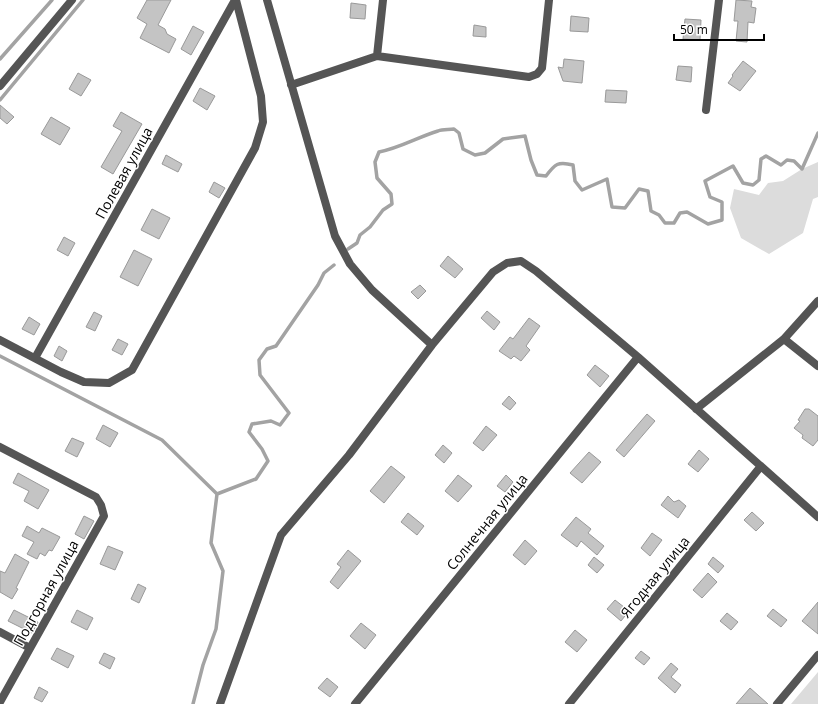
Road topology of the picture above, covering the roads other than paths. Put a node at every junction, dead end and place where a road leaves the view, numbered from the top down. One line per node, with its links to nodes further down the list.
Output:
1 (72, 0): 9 (street)
2 (236, 0): 16 (street, Полевая улица); 16 (street)
3 (267, 0): 8 (street)
4 (383, 0): 7 (street)
5 (550, 0): 7 (street)
6 (719, 0): 10 (street)
7 (377, 56): 8 (street)
8 (291, 85): 14 (street)
9 (0, 86)
10 (706, 110)
11 (818, 301): 12 (street)
12 (784, 339): 17 (street); 18 (street)
13 (0, 340): 16 (street)
14 (432, 345): 15 (street); 26 (street)
15 (638, 357): 18 (street); 27 (street, Солнечная улица)
16 (35, 358)
17 (818, 366)
18 (696, 409): 20 (street)
19 (0, 447): 23 (street, Подгорная улица)
20 (761, 466): 21 (street); 28 (street, Ягодная улица)
21 (818, 516)
22 (0, 632): 23 (street)
23 (30, 648): 25 (street, Подгорная улица)
24 (818, 655): 29 (street)
25 (0, 702)
26 (220, 704)
27 (355, 704)
28 (568, 704)
29 (777, 704)

